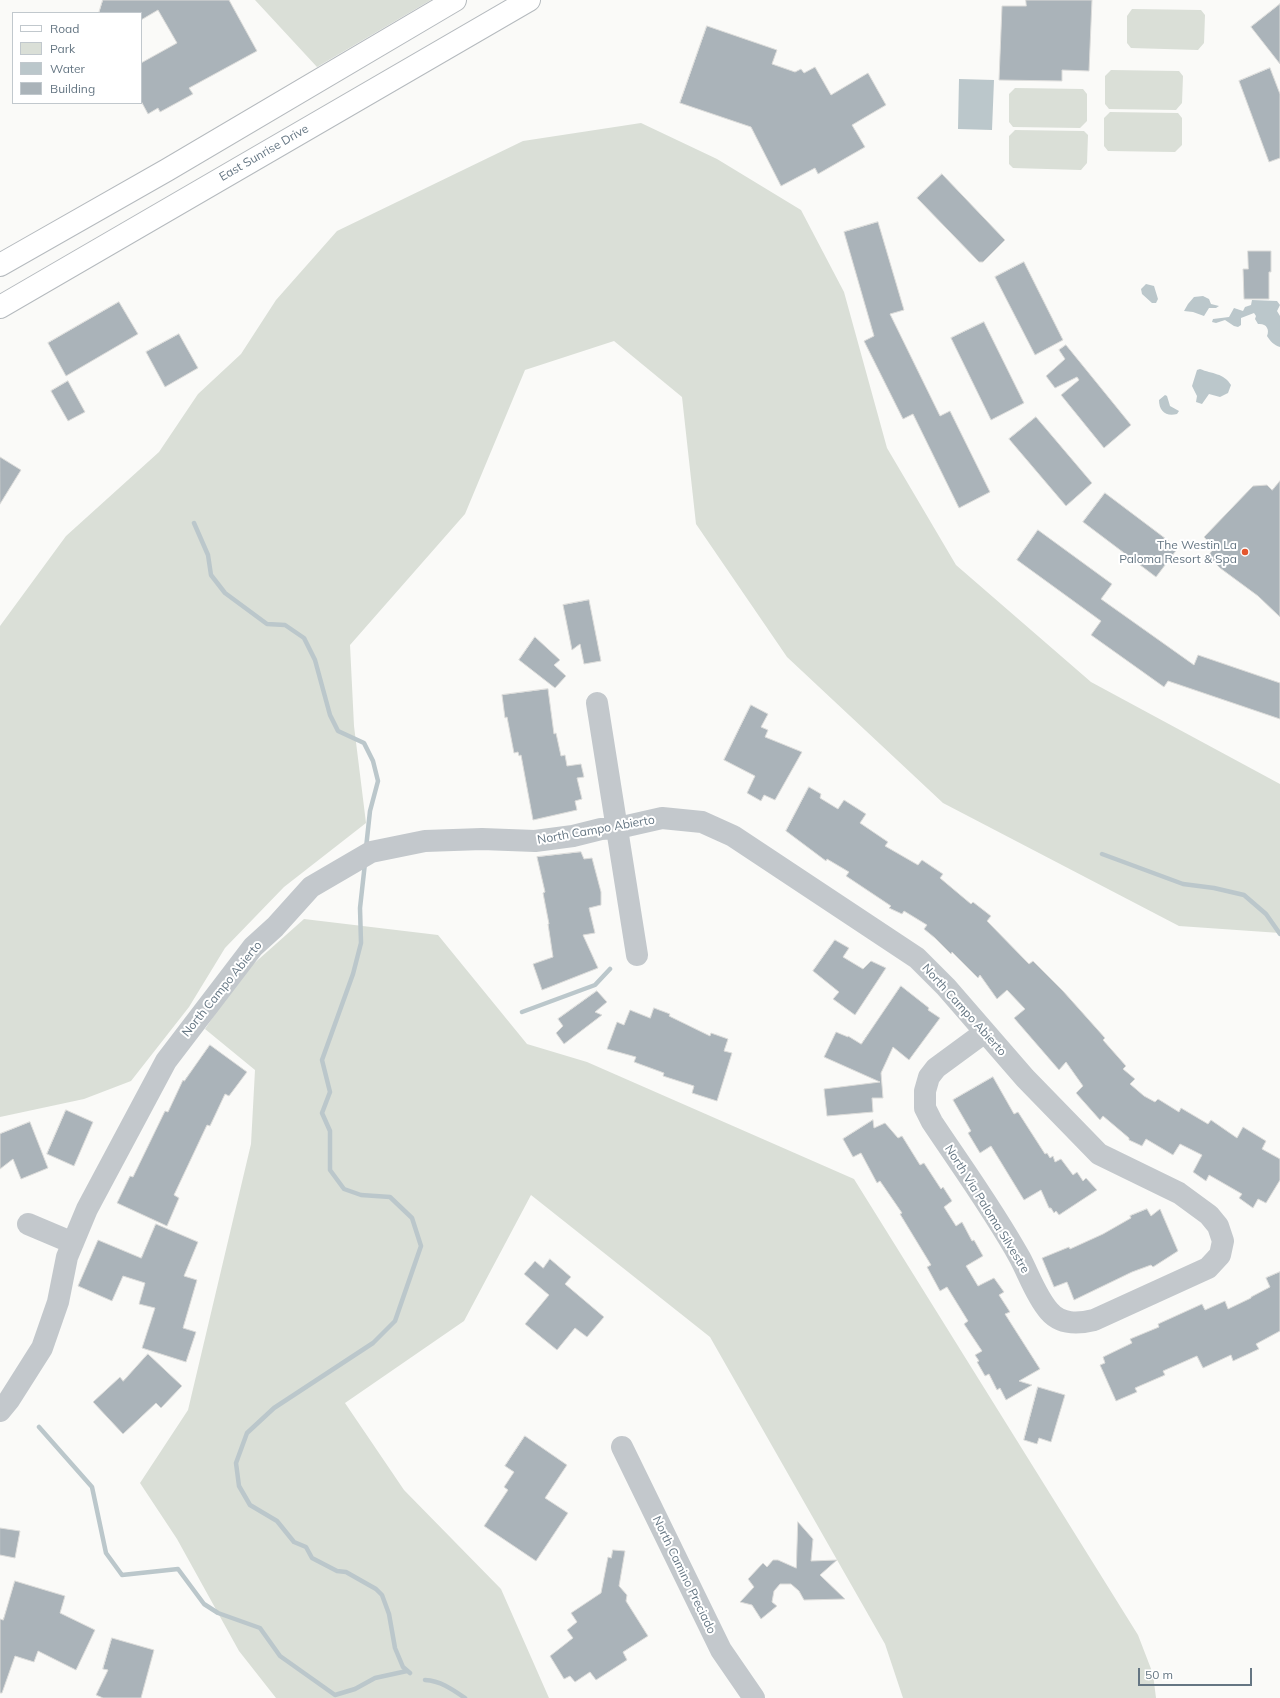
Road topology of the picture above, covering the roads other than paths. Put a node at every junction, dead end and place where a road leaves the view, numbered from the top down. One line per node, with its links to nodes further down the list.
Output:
1 (455, 0): 3 (main road)
2 (529, 0): 4 (main road, East Sunrise Drive)
3 (0, 265)
4 (0, 307)
5 (597, 703): 6 (street)
6 (618, 828): 7 (street); 8 (street, North Campo Abierto); 10 (street, North Campo Abierto)
7 (637, 955)
8 (985, 1032): 11 (street, North Campo Abierto); 11 (street, North Via Paloma Silvestre)
9 (28, 1224): 10 (street)
10 (73, 1243): 12 (street, North Campo Abierto)
11 (1208, 1268)
12 (0, 1411)
13 (622, 1447): 14 (street, North Camino Preciado)
14 (754, 1698)

